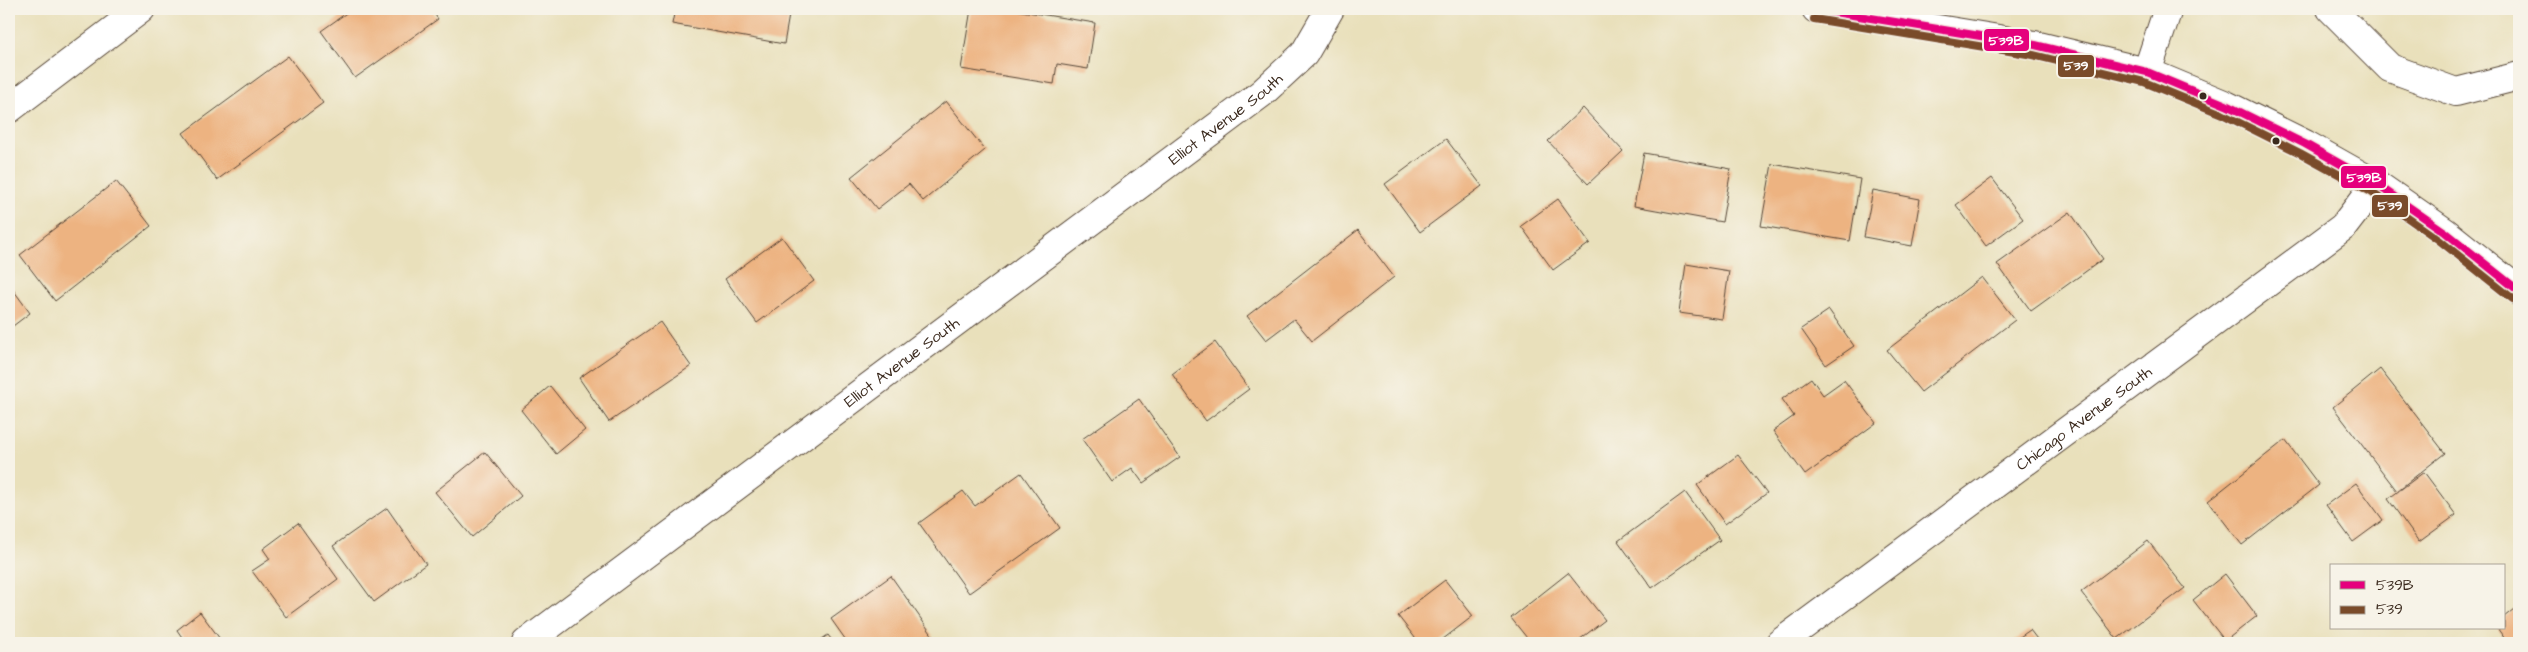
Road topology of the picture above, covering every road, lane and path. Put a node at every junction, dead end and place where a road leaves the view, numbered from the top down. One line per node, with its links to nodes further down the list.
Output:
1 (141, 9): 8 (street)
2 (1330, 9): 11 (street, Elliot Avenue South)
3 (1816, 9): 6 (street)
4 (2168, 9): 6 (street)
5 (2331, 9): 7 (street)
6 (2147, 72): 9 (street)
7 (2519, 76)
8 (9, 109)
9 (2376, 184): 10 (street); 12 (street, Chicago Avenue South)
10 (2519, 292)
11 (526, 643)
12 (1780, 643)

